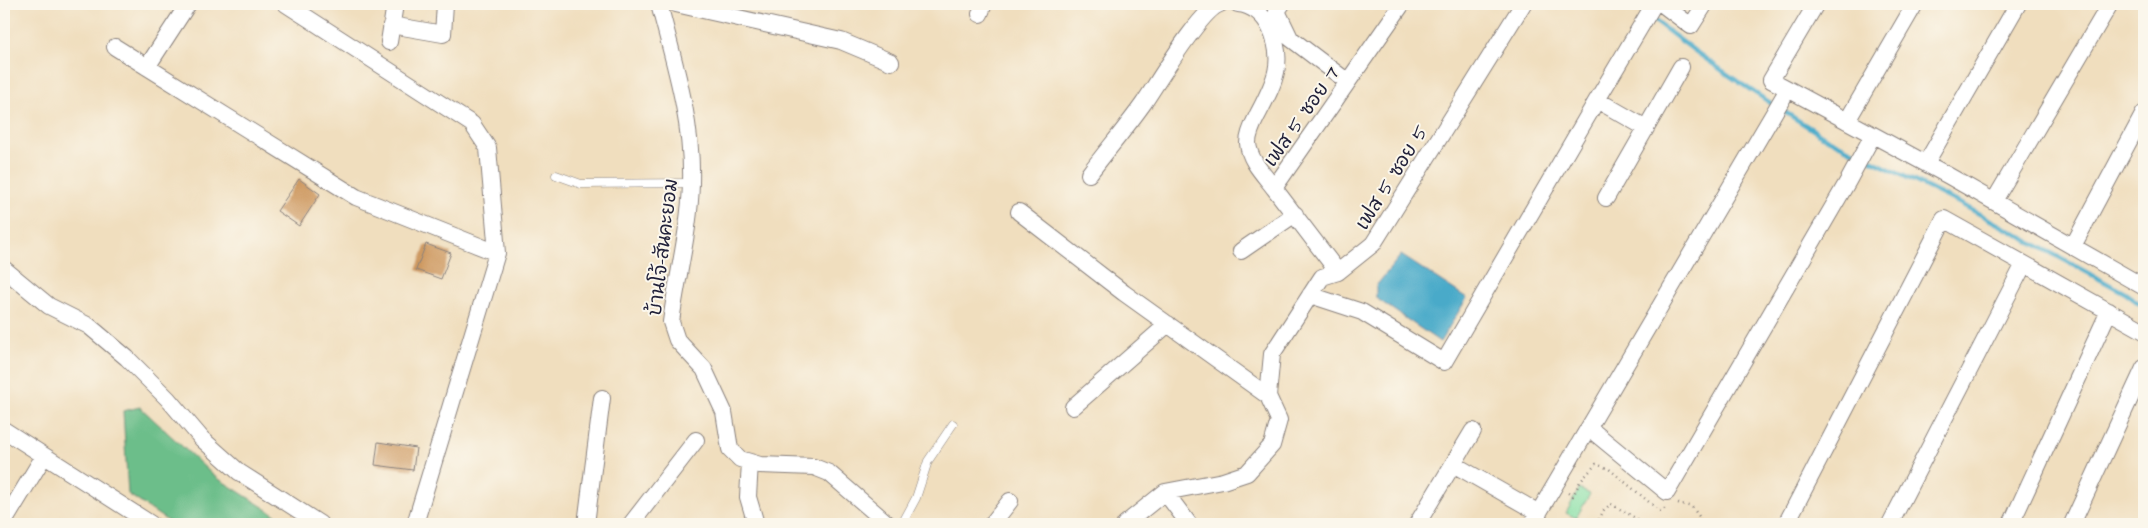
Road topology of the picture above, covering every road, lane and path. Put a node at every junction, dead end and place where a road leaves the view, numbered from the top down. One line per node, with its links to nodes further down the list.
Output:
1 (188, 4): 23 (street)
2 (286, 4): 43 (street)
3 (395, 4): 19 (street)
4 (445, 4): 19 (street)
5 (659, 4): 35 (street, บ้านโจ้-สันคะยอม)
6 (676, 4): 22 (street)
7 (1220, 4): 33 (street)
8 (1238, 4): 36 (street)
9 (1282, 4): 25 (street)
10 (1402, 4): 25 (street, เฟส 5 ซอย 7)
11 (1523, 4): 46 (street, เฟส 5 ซอย 5)
12 (1654, 4): 27 (street)
13 (1662, 4): 14 (street)
14 (1705, 4)
15 (1816, 4): 26 (street)
16 (1915, 4): 29 (street)
17 (2018, 4): 32 (street)
18 (2110, 4): 38 (street)
19 (391, 25): 20 (street)
20 (389, 42)
21 (115, 47): 23 (street)
22 (891, 62)
23 (147, 67): 43 (street)
24 (1681, 67): 30 (street)
25 (1348, 82): 36 (street, เฟส 5 ซอย 7)
26 (1784, 95): 29 (street); 57 (street)
27 (1597, 100): 30 (street); 48 (street)
28 (2144, 113): 41 (street)
29 (1847, 121): 31 (street)
30 (1646, 128): 37 (street)
31 (1870, 140): 32 (street); 57 (street)
32 (1926, 163): 38 (street)
33 (1089, 174)
34 (556, 175): 35 (lane)
35 (691, 183): 62 (street, บ้านโจ้-สันคะยอม)
36 (1274, 188): 40 (street, เฟส 5 ซอย 7)
37 (1606, 198)
38 (1994, 201): 41 (street)
39 (1019, 212): 50 (street)
40 (1295, 214): 42 (street); 46 (street, เฟส 5 ซอย 7)
41 (2073, 246): 47 (street)
42 (1242, 251)
43 (497, 253): 71 (street)
44 (2024, 264): 49 (street); 84 (street); 85 (street)
45 (4, 269): 70 (street)
46 (1338, 272): 48 (street, เฟส 5 ซอย 5)
47 (2144, 286)
48 (1310, 295): 53 (street, เฟส 5 ซอย 5)
49 (2109, 311): 51 (street); 86 (street)
50 (1168, 324): 53 (street); 55 (street)
51 (2144, 331)
52 (2144, 368): 87 (street)
53 (1268, 396): 65 (street)
54 (602, 398): 72 (street)
55 (1073, 408)
56 (953, 424): 76 (lane)
57 (1589, 428): 64 (street)
58 (4, 430): 61 (street)
59 (1473, 431): 63 (street)
60 (696, 440): 73 (street)
61 (44, 456): 68 (street); 69 (street)
62 (750, 462): 74 (street); 75 (street, บ้านโจ้-สันคะยอม)
63 (1454, 464): 67 (street); 80 (street)
64 (1554, 486): 67 (street); 83 (path)
65 (1165, 492): 78 (street); 79 (street)
66 (1010, 501): 77 (street)
67 (1535, 519)
68 (4, 522)
69 (151, 524)
70 (320, 524)
71 (416, 524)
72 (586, 524)
73 (631, 524)
74 (756, 524)
75 (888, 524)
76 (902, 524)
77 (992, 524)
78 (1125, 524)
79 (1189, 524)
80 (1417, 524)
81 (1597, 524): 82 (path)
82 (1646, 524)
83 (1697, 524)
84 (1786, 524)
85 (1890, 524)
86 (2011, 524)
87 (2072, 524)

